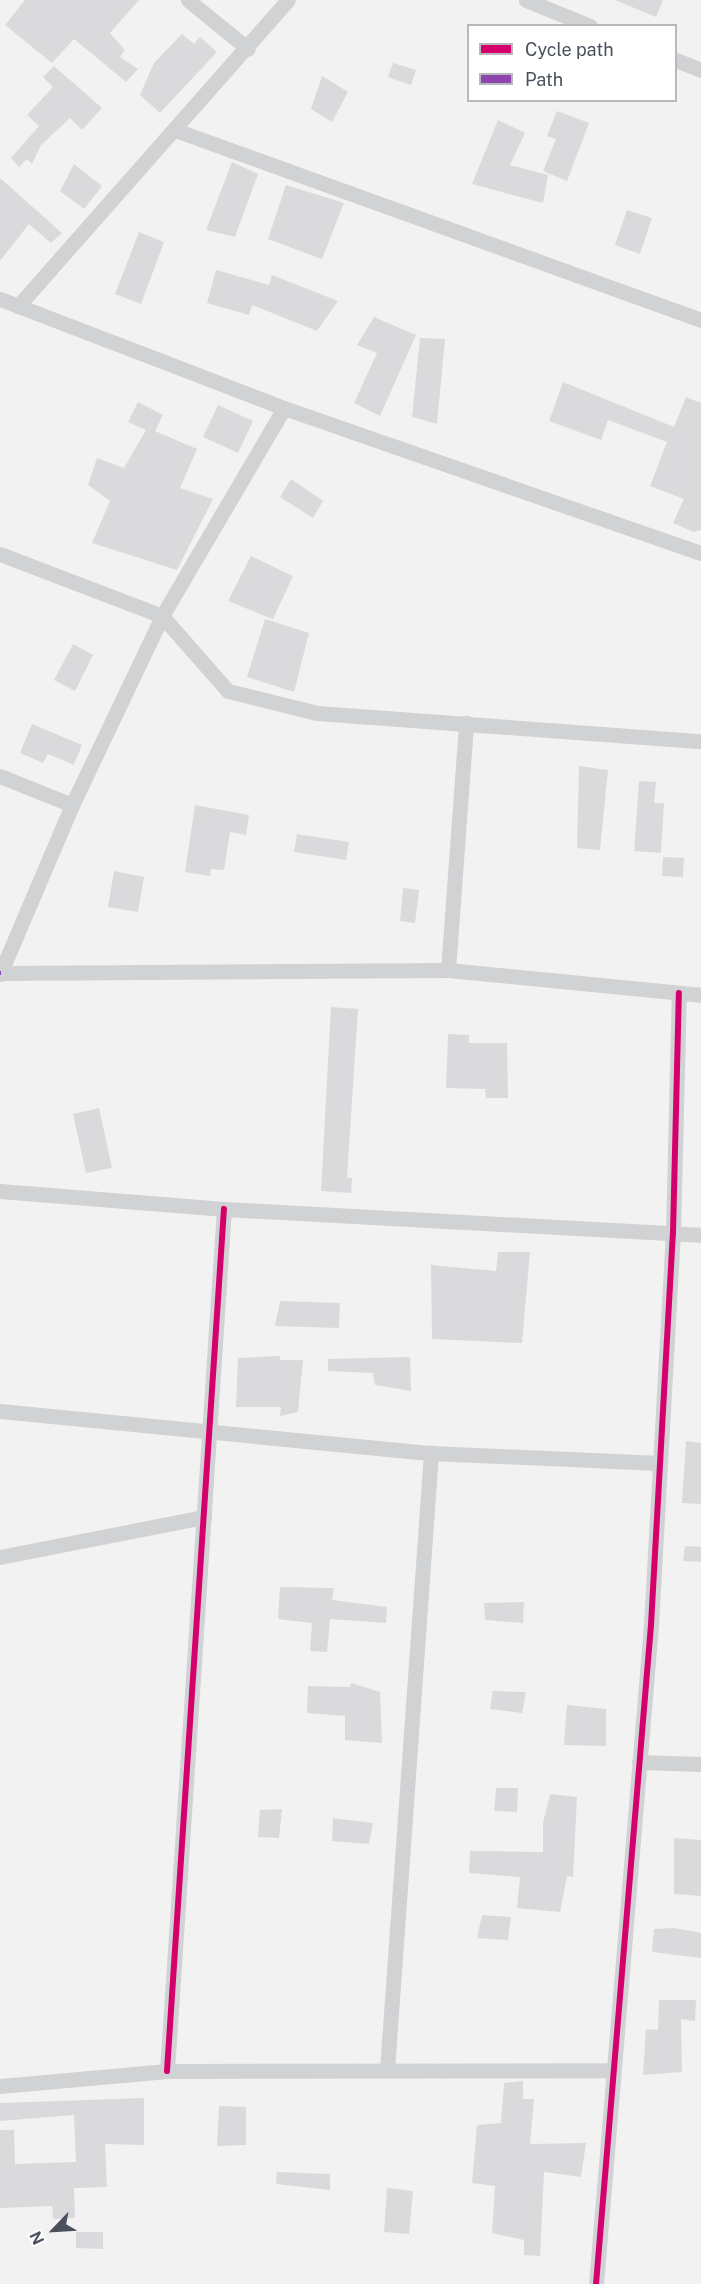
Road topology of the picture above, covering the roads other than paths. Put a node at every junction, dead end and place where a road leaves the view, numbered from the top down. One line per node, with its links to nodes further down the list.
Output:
1 (188, 0): 5 (street)
2 (288, 0): 5 (street)
3 (526, 0): 4 (street)
4 (585, 24)
5 (248, 49): 8 (street)
6 (677, 61): 7 (street)
7 (701, 70)
8 (178, 131): 10 (street); 11 (street)
9 (0, 299): 10 (street)
10 (18, 306): 12 (street)
11 (701, 320)
12 (284, 408): 13 (street); 15 (street)
13 (701, 553)
14 (0, 554): 15 (street)
15 (162, 616): 16 (street); 19 (street)
16 (466, 723): 17 (street); 20 (street)
17 (701, 741)
18 (0, 776): 19 (street)
19 (72, 805): 21 (street)
20 (448, 970): 21 (street); 22 (street)
21 (0, 974)
22 (679, 993): 23 (street); 26 (street)
23 (701, 995)
24 (0, 1191): 25 (street)
25 (224, 1209): 26 (street); 29 (street)
26 (673, 1233): 27 (street); 31 (street)
27 (701, 1235)
28 (0, 1410): 29 (street)
29 (210, 1429): 30 (street); 32 (street)
30 (431, 1453): 31 (street); 36 (street)
31 (660, 1463): 34 (street)
32 (204, 1517): 33 (street); 38 (street)
33 (0, 1557)
34 (639, 1762): 35 (street); 37 (street)
35 (701, 1764)
36 (387, 2070): 37 (street); 38 (street)
37 (611, 2070): 40 (street)
38 (167, 2071): 39 (street)
39 (0, 2086)
40 (596, 2284)

